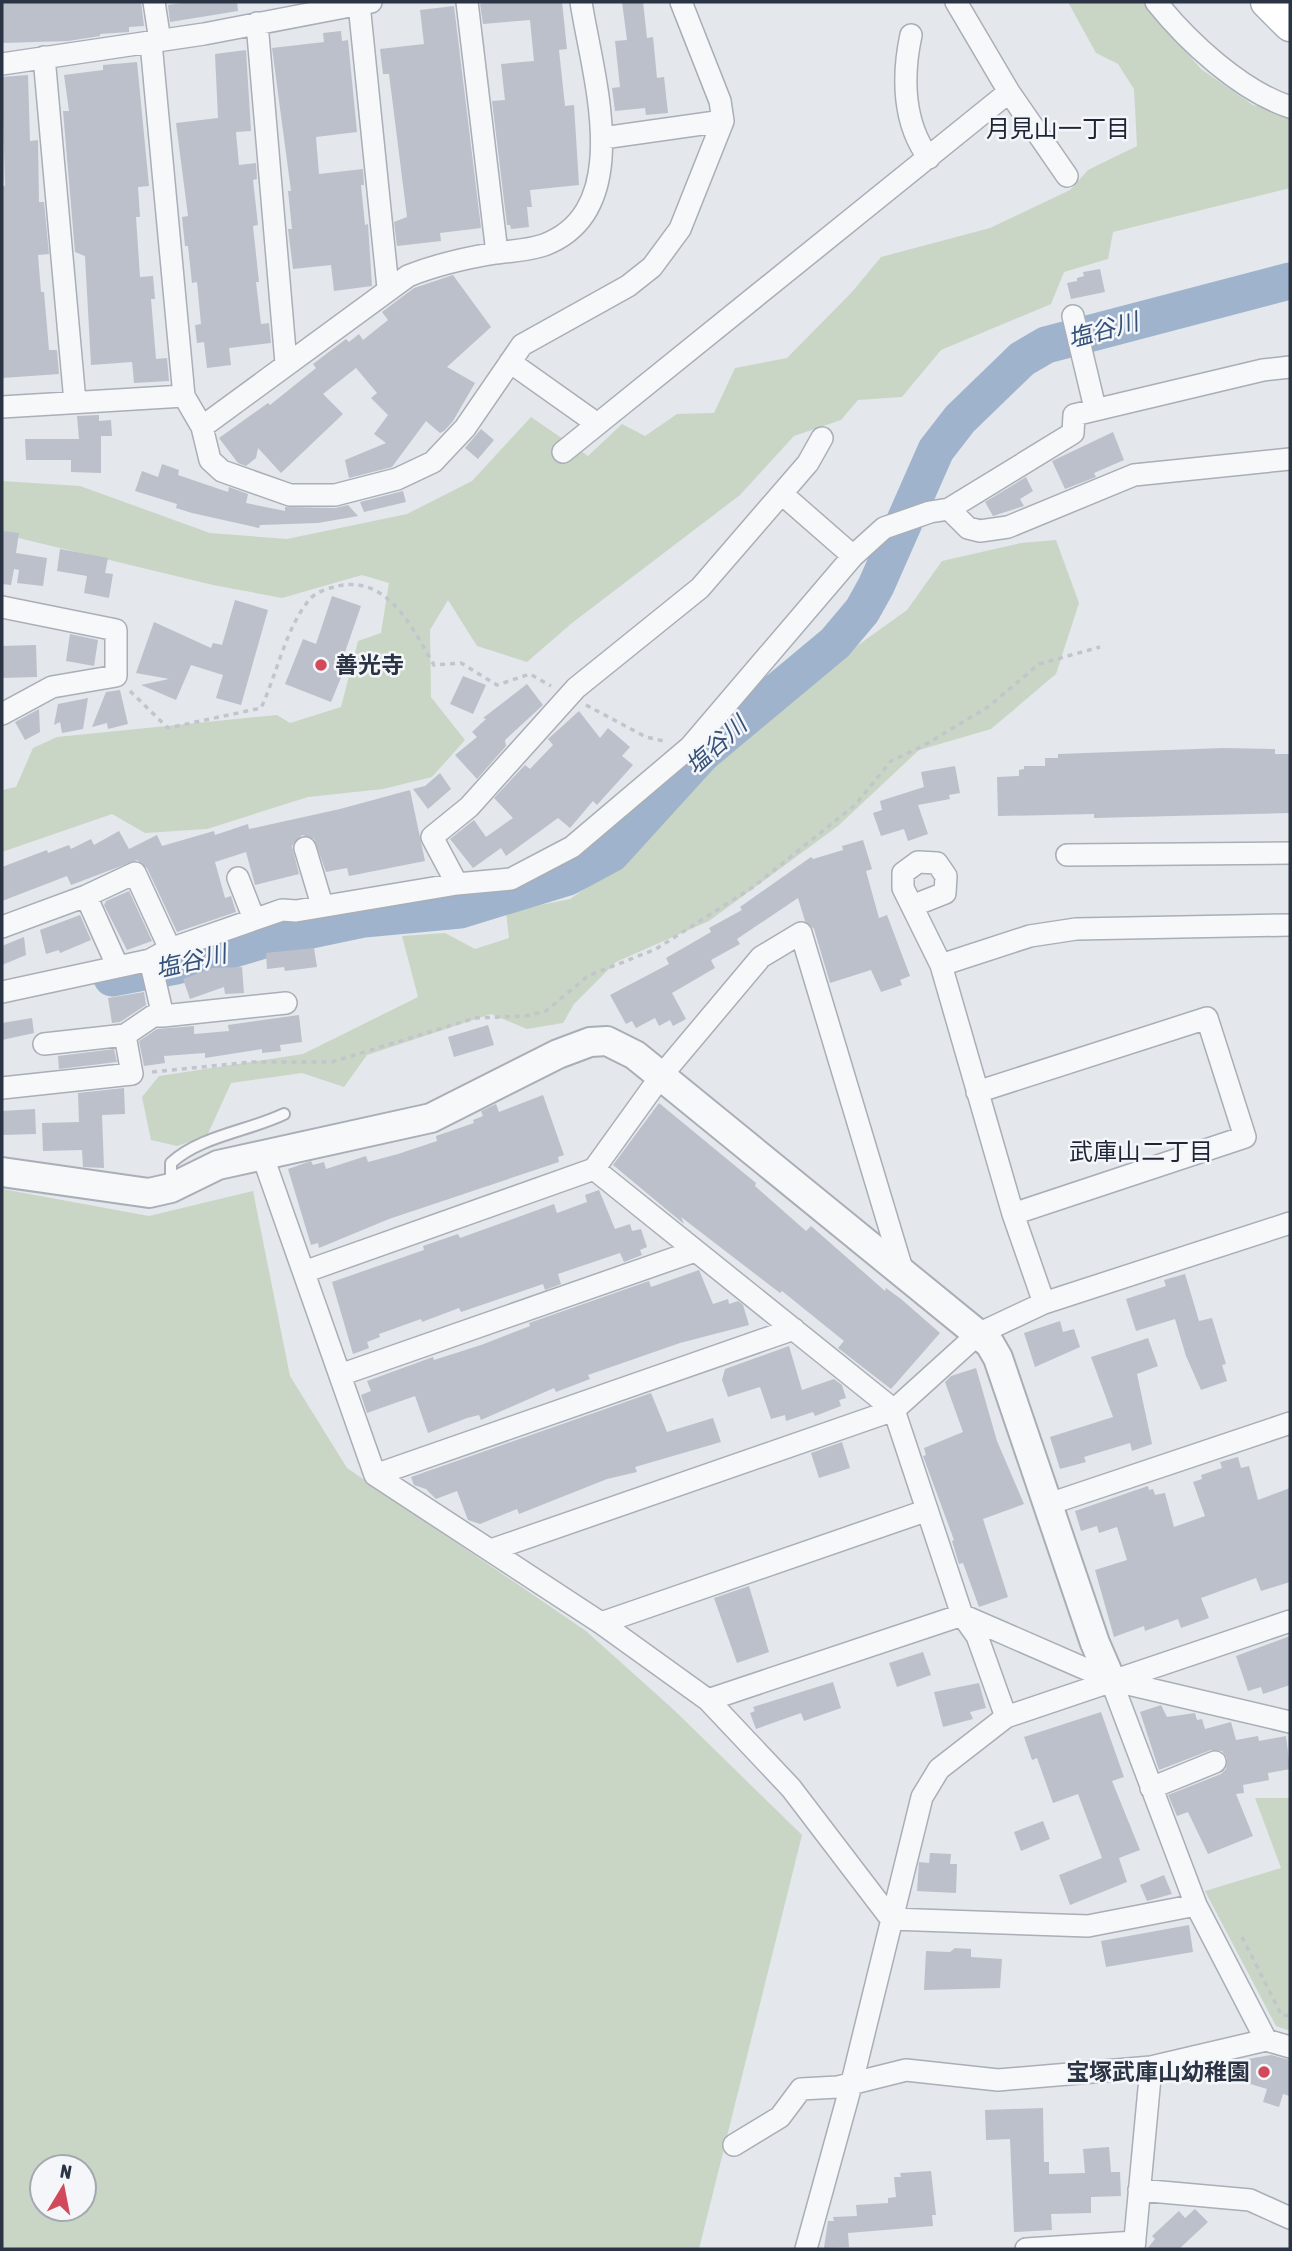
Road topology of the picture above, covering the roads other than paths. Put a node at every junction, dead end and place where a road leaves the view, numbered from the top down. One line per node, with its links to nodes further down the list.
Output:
1 (154, 2): 12 (street)
2 (467, 2): 21 (street)
3 (581, 2): 18 (street)
4 (681, 2): 17 (street)
5 (956, 2): 15 (street)
6 (1156, 2): 16 (street)
7 (1268, 2): 10 (main road)
8 (365, 3): 9 (street); 22 (street)
9 (257, 23): 12 (street); 25 (street)
10 (1290, 25)
11 (911, 35): 19 (street)
12 (155, 42): 13 (street); 27 (street)
13 (44, 57): 14 (street); 28 (street)
14 (2, 64)
15 (1009, 92): 19 (street); 20 (street)
16 (1290, 107)
17 (723, 121): 18 (street); 24 (street)
18 (603, 138): 21 (street)
19 (929, 159): 31 (street)
20 (1067, 176)
21 (497, 253): 22 (street)
22 (388, 288): 25 (street)
23 (1073, 316): 30 (street)
24 (510, 362): 31 (street); 32 (street)
25 (286, 363): 32 (street)
26 (1290, 367): 30 (street)
27 (184, 396): 28 (street); 32 (street)
28 (75, 402): 29 (street)
29 (2, 407)
30 (1095, 408): 37 (street)
31 (596, 423): 34 (street)
32 (202, 427)
33 (822, 438): 36 (street)
34 (563, 452)
35 (1290, 459): 37 (street)
36 (782, 494): 38 (street); 45 (street)
37 (949, 509): 38 (street)
38 (853, 556): 45 (street)
39 (2, 607): 40 (street)
40 (2, 714)
41 (305, 848): 47 (street)
42 (1290, 853): 43 (street)
43 (1067, 855)
44 (238, 877): 49 (street)
45 (457, 884): 47 (street)
46 (86, 896): 51 (street); 52 (street); 54 (street)
47 (322, 905): 49 (street)
48 (912, 906): 55 (street)
49 (254, 919): 52 (street)
50 (1290, 925): 55 (street)
51 (2, 927)
52 (170, 949): 53 (street)
53 (150, 960): 54 (street); 58 (street)
54 (117, 965): 56 (street)
55 (941, 965): 63 (street)
56 (2, 992)
57 (286, 1003): 58 (street)
58 (163, 1016): 59 (street)
59 (125, 1035): 60 (street); 62 (street)
60 (44, 1044)
61 (661, 1076): 65 (street); 66 (street); 72 (street); 72 (street)
62 (2, 1088)
63 (977, 1093): 69 (street); 69 (street)
64 (284, 1114): 68 (lane)
65 (262, 1157): 68 (street); 73 (street)
66 (594, 1170): 71 (street); 73 (street)
67 (2, 1172): 68 (street)
68 (171, 1188)
69 (1013, 1214): 74 (street)
70 (1290, 1223): 74 (street)
71 (695, 1251): 75 (street); 77 (street)
72 (902, 1269): 76 (street)
73 (304, 1272): 77 (street)
74 (1044, 1303): 76 (street)
75 (794, 1329): 78 (street); 80 (street)
76 (978, 1334): 78 (street); 81 (street)
77 (341, 1375): 80 (street)
78 (894, 1410): 82 (street); 83 (street)
79 (1290, 1423): 81 (street)
80 (375, 1475): 83 (street)
81 (1046, 1505): 87 (street)
82 (925, 1511): 84 (street); 86 (street)
83 (491, 1550): 86 (street)
84 (962, 1615): 87 (street); 88 (street); 89 (street)
85 (1290, 1621): 87 (street)
86 (601, 1623): 88 (street)
87 (1111, 1680): 89 (street); 90 (street); 92 (street)
88 (708, 1700): 94 (street)
89 (1006, 1717): 94 (street)
90 (1290, 1722)
91 (1215, 1762): 92 (street)
92 (1152, 1788): 93 (street)
93 (1196, 1905): 94 (street); 95 (street)
94 (891, 1919): 98 (street)
95 (1266, 2039): 96 (street); 97 (street)
96 (1290, 2047)
97 (1151, 2067): 98 (street); 100 (street)
98 (852, 2082): 99 (street); 103 (street)
99 (734, 2146)
100 (1139, 2190): 101 (street); 102 (street)
101 (1290, 2218)
102 (1134, 2246): 104 (street)
103 (806, 2249)
104 (1026, 2249)

